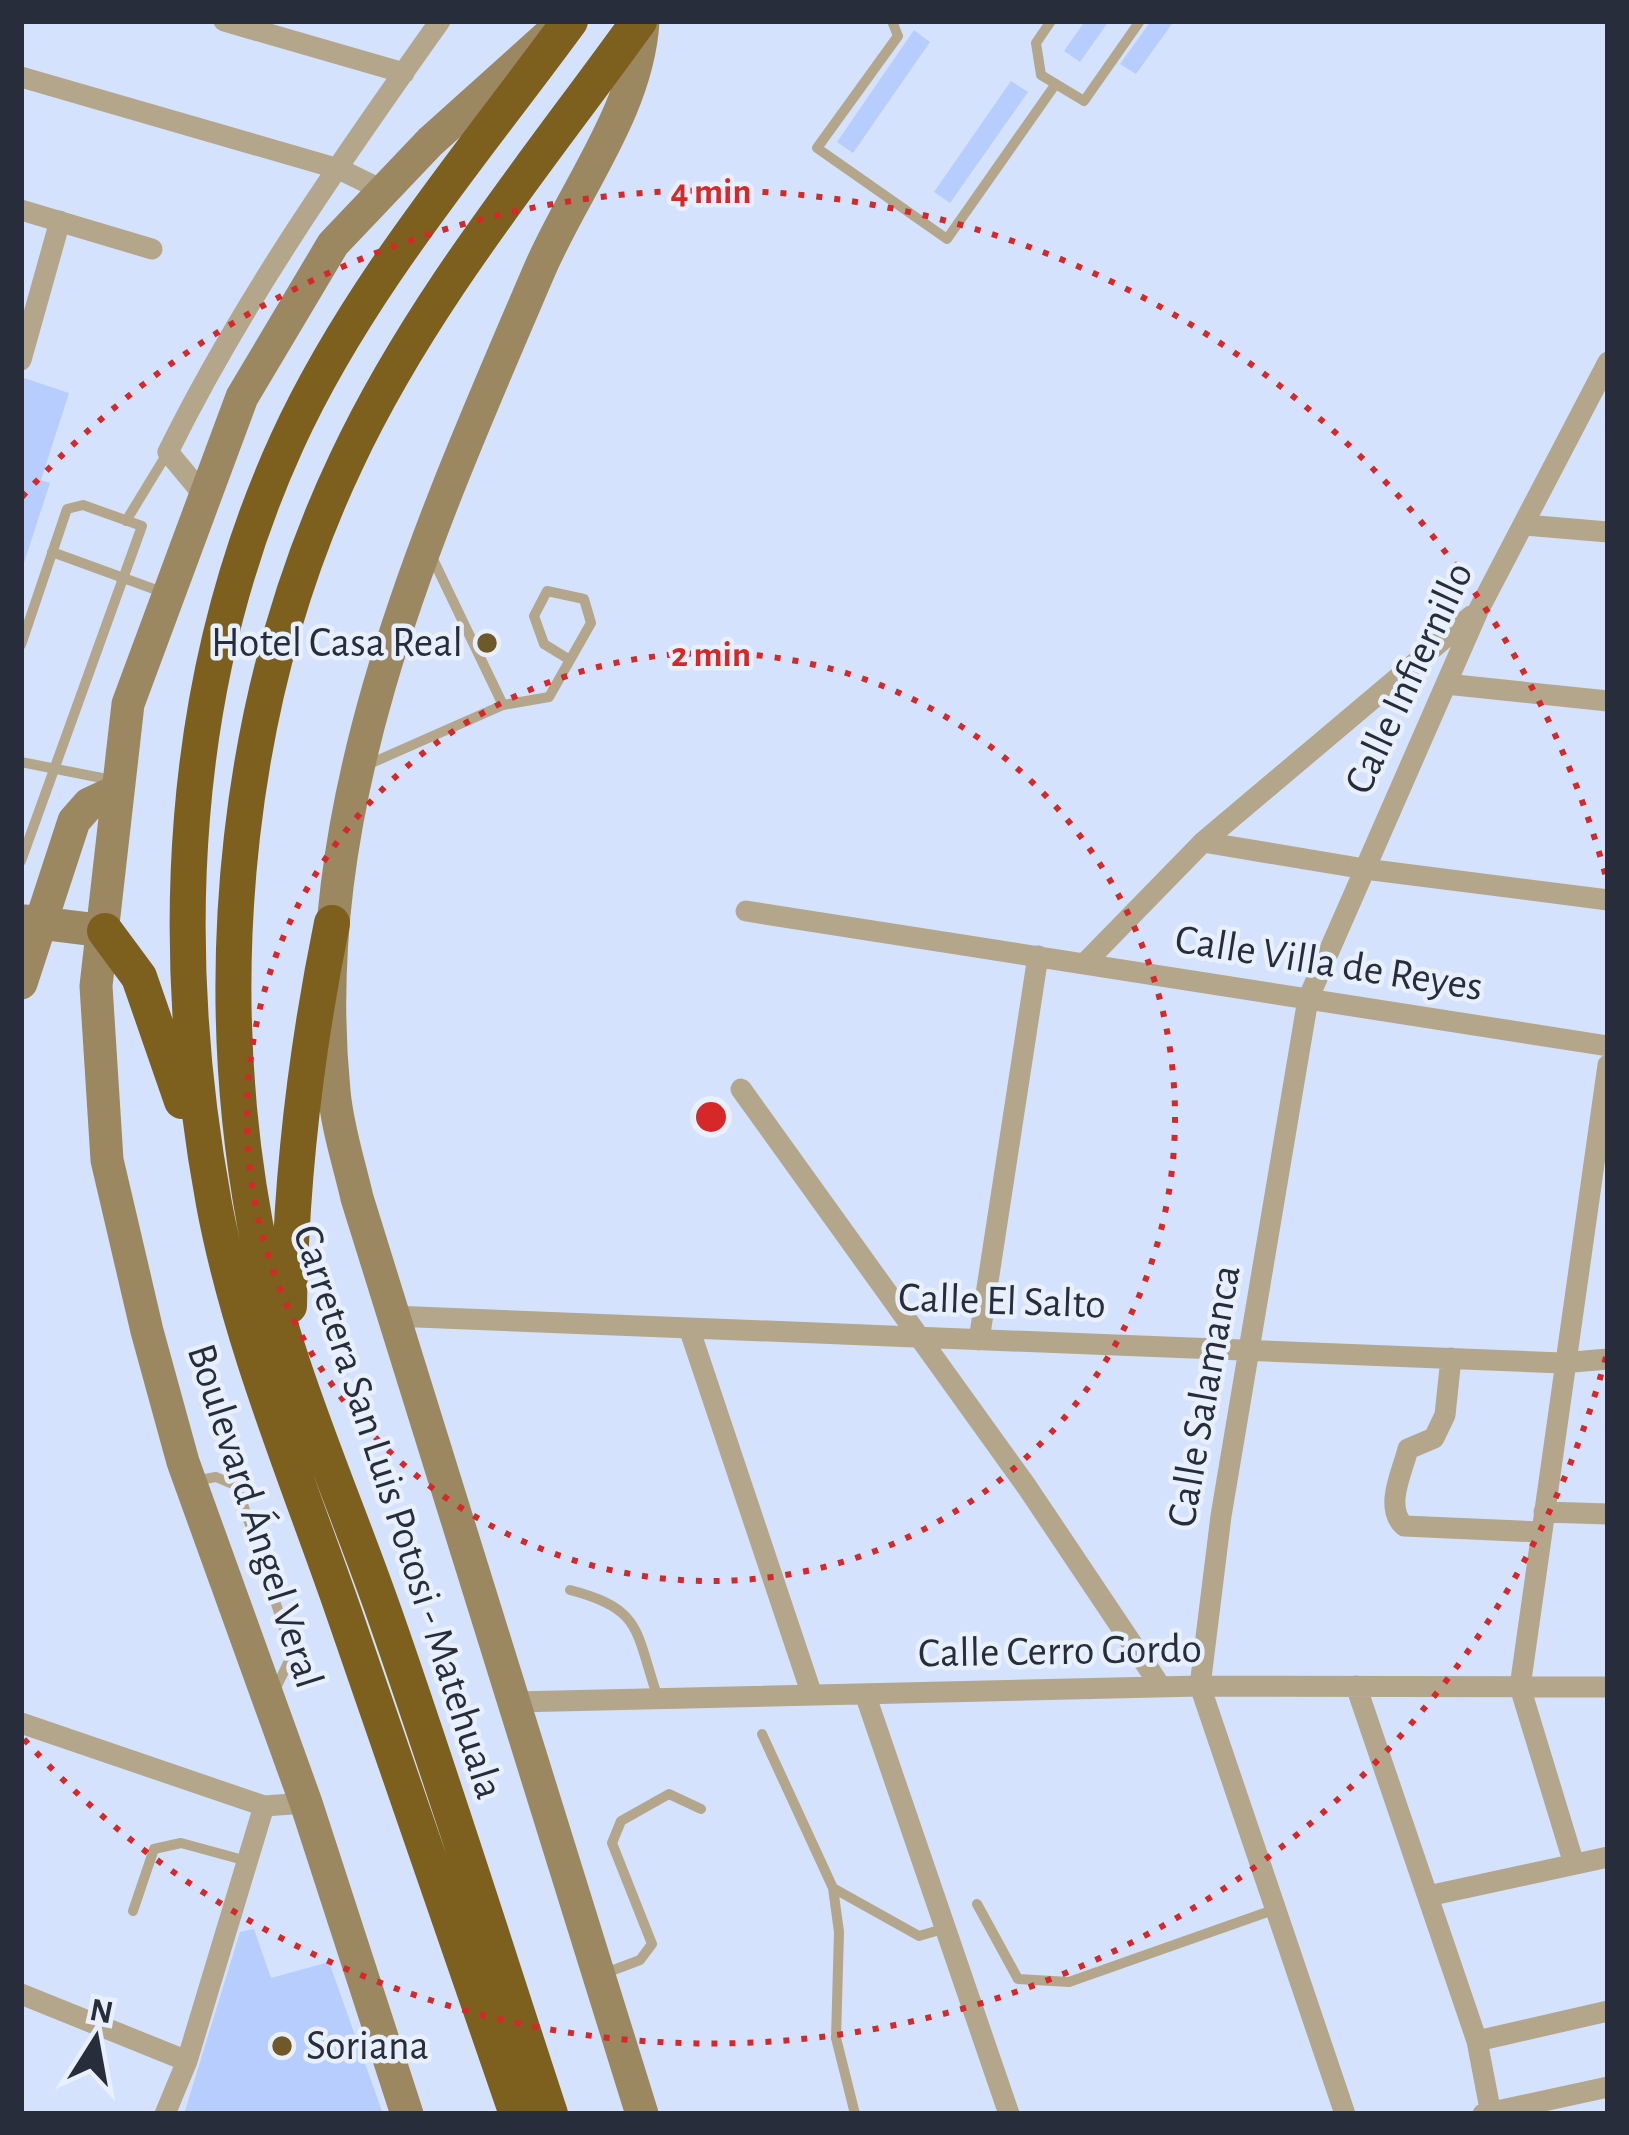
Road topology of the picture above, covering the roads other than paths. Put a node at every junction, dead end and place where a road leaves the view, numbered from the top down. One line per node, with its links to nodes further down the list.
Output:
1 (224, 21): 9 (street)
2 (313, 21): 9 (street)
3 (440, 21): 10 (street)
4 (567, 21): 14 (street, Boulevard Ángel Veral); 55 (highway, Carretera San Luis Potosi - Matehuala)
5 (641, 21): 26 (street); 60 (highway, Carretera San Luis Potosi - Matehuala)
6 (892, 21): 12 (lane)
7 (1051, 21): 12 (lane)
8 (1140, 21): 12 (lane)
9 (300, 44): 10 (street)
10 (404, 73): 13 (street)
11 (21, 77): 13 (street)
12 (1055, 86)
13 (339, 169): 14 (street); 21 (street)
14 (382, 190): 22 (street, Boulevard Ángel Veral)
15 (21, 210): 16 (street)
16 (60, 221): 17 (street); 18 (street)
17 (152, 249)
18 (21, 360)
19 (1608, 362): 20 (street, Calle Infiernillo)
20 (1598, 394): 24 (street, Calle Infiernillo)
21 (168, 452): 22 (street); 23 (lane)
22 (202, 493): 29 (street, Boulevard Ángel Veral)
23 (127, 521): 27 (lane); 28 (lane)
24 (1525, 525): 25 (street); 30 (street, Calle Infiernillo)
25 (1608, 532)
26 (426, 543): 35 (lane); 37 (street)
27 (52, 552): 28 (lane); 31 (lane)
28 (123, 578): 29 (lane); 38 (lane)
29 (166, 594): 39 (street, Boulevard Ángel Veral)
30 (1478, 610): 33 (street, Calle Infiernillo); 40 (street)
31 (21, 645)
32 (570, 660): 32 (lane); 35 (lane)
33 (1446, 684): 34 (street); 42 (street, Calle Infiernillo)
34 (1608, 701)
35 (503, 705): 37 (lane)
36 (21, 762): 38 (lane)
37 (358, 769): 46 (street)
38 (53, 772): 39 (lane); 41 (lane)
39 (118, 786): 45 (street); 47 (street, Boulevard Ángel Veral)
40 (1203, 842): 42 (street); 49 (street)
41 (21, 861)
42 (1365, 869): 43 (street); 51 (street, Calle Infiernillo)
43 (1608, 900)
44 (746, 911): 48 (street, Calle Villa de Reyes)
45 (32, 922): 47 (street); 50 (street)
46 (332, 922): 56 (street); 60 (highway)
47 (105, 931): 55 (highway); 79 (street, Boulevard Ángel Veral)
48 (1038, 956): 49 (street, Calle Villa de Reyes); 59 (street)
49 (1084, 964): 51 (street, Calle Villa de Reyes)
50 (21, 983)
51 (1308, 999): 52 (street, Calle Villa de Reyes); 61 (street, Calle Salamanca)
52 (1608, 1046)
53 (1608, 1065): 64 (street)
54 (741, 1089): 58 (street)
55 (214, 1208): 101 (highway, Carretera San Luis Potosi - Matehuala)
56 (392, 1316): 57 (street, Calle El Salto); 76 (street)
57 (688, 1328): 58 (street, Calle El Salto); 74 (street)
58 (919, 1336): 59 (street, Calle El Salto); 69 (street)
59 (979, 1340): 61 (street, Calle El Salto)
60 (289, 1345): 102 (highway, Carretera San Luis Potosi - Matehuala)
61 (1253, 1349): 62 (street, Calle El Salto); 68 (street, Calle Salamanca)
62 (1451, 1358): 64 (street, Calle El Salto); 66 (street)
63 (1608, 1359): 64 (street, Calle El Salto)
64 (1562, 1363): 66 (street)
65 (1608, 1514): 66 (street)
66 (1542, 1522): 71 (street)
67 (571, 1590): 75 (lane)
68 (1200, 1686): 69 (street, Calle Cerro Gordo); 70 (street, Calle Cerro Gordo); 88 (street, Calle Salamanca)
69 (1161, 1687): 73 (street, Calle Cerro Gordo)
70 (1356, 1687): 71 (street, Calle Cerro Gordo); 86 (street)
71 (1520, 1687): 72 (street, Calle Cerro Gordo); 84 (street)
72 (1608, 1687)
73 (866, 1694): 74 (street, Calle Cerro Gordo); 90 (street)
74 (812, 1695): 75 (street, Calle Cerro Gordo)
75 (658, 1699): 76 (street, Calle Cerro Gordo)
76 (514, 1702): 91 (street)
77 (22, 1724): 80 (street)
78 (763, 1735): 85 (lane)
79 (306, 1803): 80 (street); 100 (street, Boulevard Ángel Veral)
80 (264, 1805): 83 (street)
81 (701, 1808): 91 (lane)
82 (1608, 1857): 84 (street)
83 (247, 1861): 89 (lane); 95 (street)
84 (1574, 1864): 86 (street)
85 (833, 1888): 90 (lane); 104 (lane)
86 (1428, 1897): 94 (street)
87 (977, 1904): 88 (lane)
88 (1276, 1910): 105 (street, Calle Salamanca)
89 (133, 1911)
90 (946, 1928): 97 (street)
91 (600, 1976): 103 (street)
92 (21, 1994): 95 (street)
93 (1608, 2011): 94 (street)
94 (1477, 2041): 98 (street)
95 (187, 2061): 99 (street)
96 (1608, 2087): 98 (street)
97 (1008, 2112)
98 (1488, 2113)
99 (165, 2114)
100 (406, 2114)
101 (518, 2114)
102 (550, 2114)
103 (641, 2114)
104 (855, 2114)
105 (1345, 2114)

